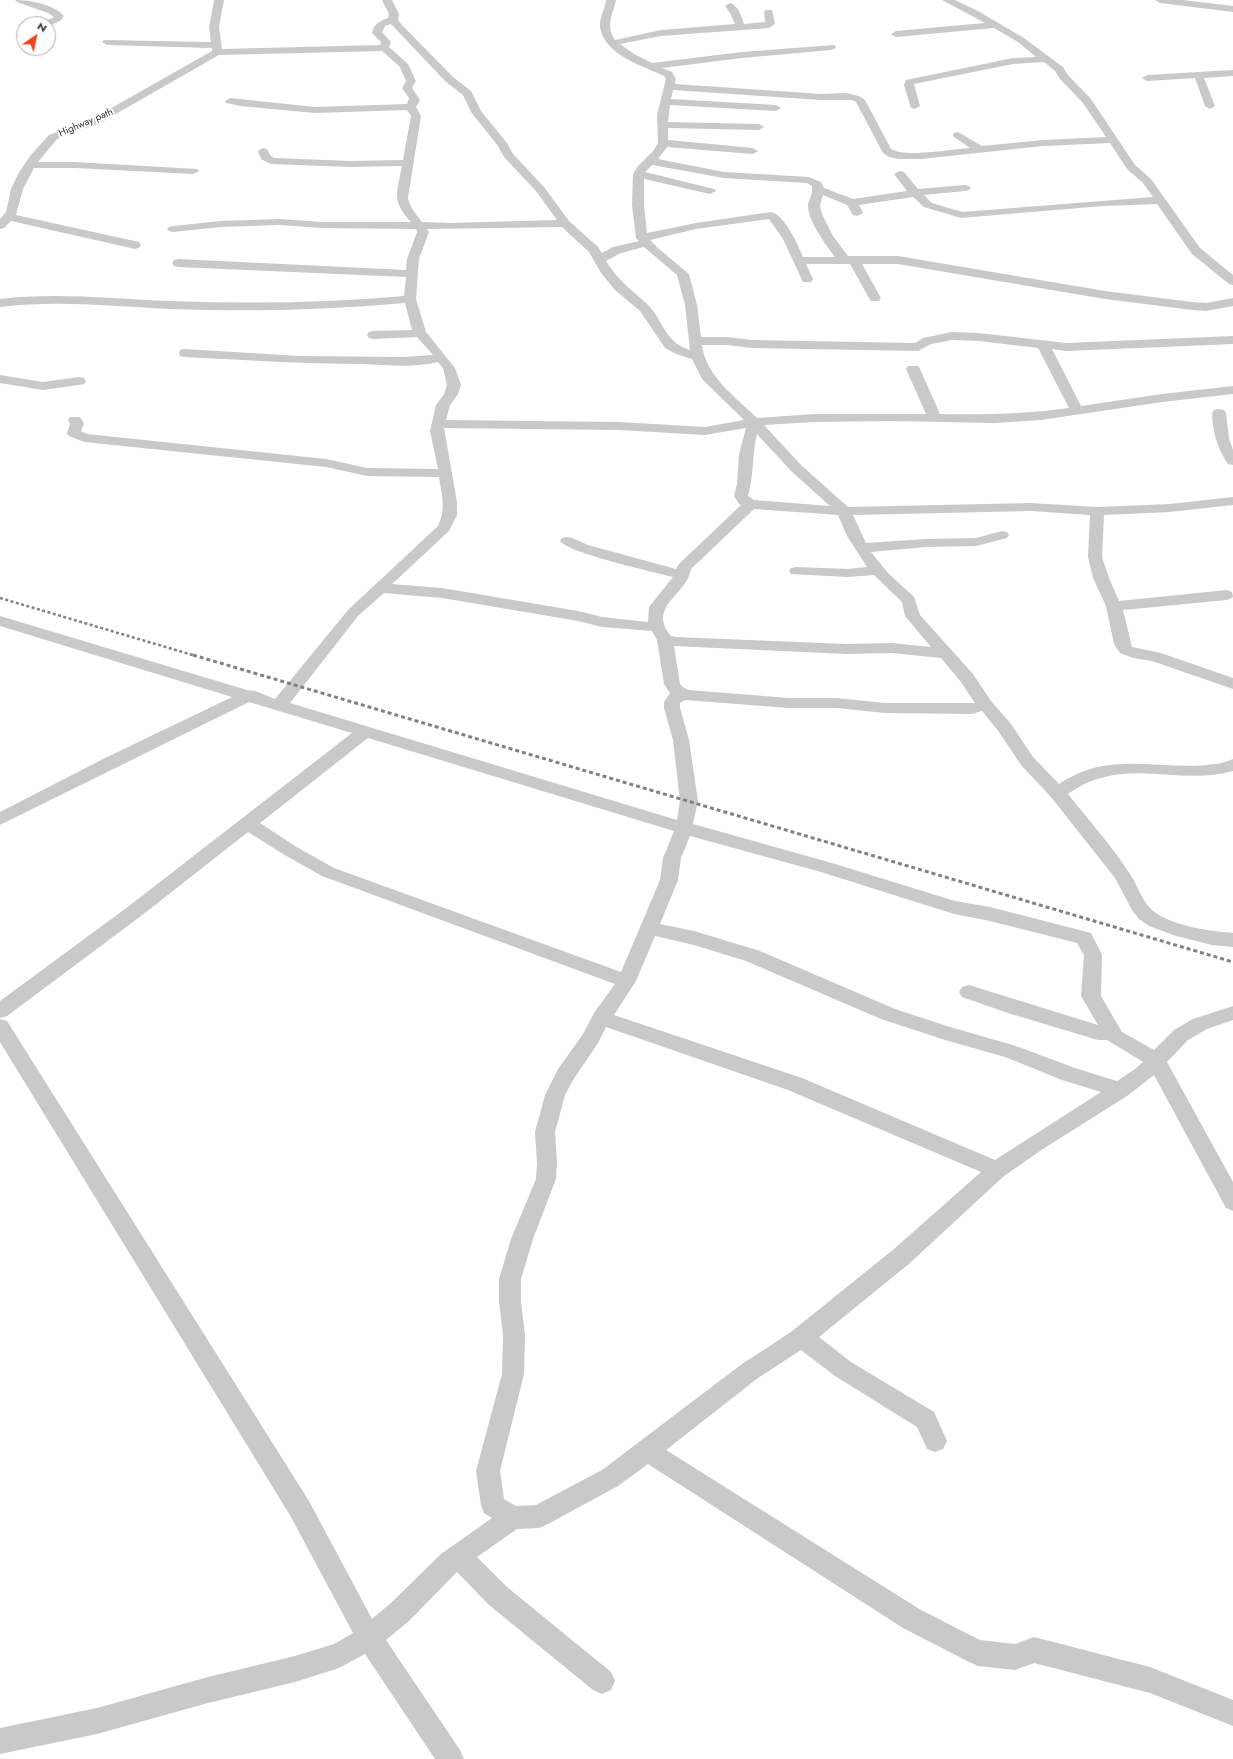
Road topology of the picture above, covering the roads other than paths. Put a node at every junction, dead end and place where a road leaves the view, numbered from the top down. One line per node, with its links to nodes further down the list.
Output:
1 (20, 0): 10 (street)
2 (219, 0): 18 (street)
3 (387, 0): 11 (street)
4 (611, 0): 16 (street)
5 (947, 0): 12 (street)
6 (1160, 0): 8 (street)
7 (730, 6): 13 (street)
8 (1233, 9)
9 (769, 12): 13 (street)
10 (56, 19)
11 (393, 20): 19 (street); 52 (street)
12 (994, 26): 14 (street); 20 (street)
13 (739, 27): 16 (street)
14 (896, 34)
15 (107, 42): 18 (street)
16 (613, 43): 21 (street)
17 (831, 47): 21 (street)
18 (217, 48): 19 (street); 42 (street, Highway path)
19 (384, 48): 30 (street)
20 (1045, 59): 28 (street); 35 (street)
21 (651, 66): 25 (street)
22 (1233, 73): 23 (street)
23 (1198, 75): 24 (street); 29 (street)
24 (1147, 78)
25 (669, 87): 27 (street); 37 (street)
26 (230, 101): 30 (street)
27 (665, 102): 31 (street); 32 (street)
28 (915, 106)
29 (1210, 106)
30 (410, 107): 41 (street)
31 (776, 108)
32 (662, 125): 33 (street); 36 (street)
33 (760, 126)
34 (958, 135): 37 (street)
35 (1114, 140): 37 (street); 50 (street)
36 (663, 143): 39 (street); 40 (street)
37 (979, 149)
38 (263, 151): 41 (street)
39 (753, 151)
40 (650, 161): 44 (street); 47 (street)
41 (408, 163): 53 (street)
42 (31, 166): 43 (street); 51 (street, Highway path)
43 (193, 171)
44 (639, 174): 48 (street); 55 (street)
45 (900, 174): 49 (street)
46 (965, 188): 49 (street)
47 (819, 190): 49 (street); 58 (street)
48 (710, 191)
49 (915, 193): 50 (street)
50 (1161, 200): 63 (street)
51 (5, 221): 56 (street)
52 (565, 223): 53 (street); 57 (street)
53 (420, 225): 54 (street); 61 (street)
54 (173, 229)
55 (644, 240): 57 (street); 59 (street); 71 (street)
56 (135, 245)
57 (600, 259): 74 (street)
58 (850, 260): 59 (street); 64 (street); 66 (street)
59 (798, 261): 62 (street)
60 (178, 263): 61 (street)
61 (411, 274): 65 (street)
62 (807, 279)
63 (1233, 281)
64 (875, 298)
65 (410, 299): 67 (street); 68 (street)
66 (1233, 302)
67 (0, 303)
68 (420, 333): 69 (street); 75 (street)
69 (373, 335)
70 (1233, 340): 72 (street)
71 (695, 341): 72 (street); 74 (street)
72 (1043, 344): 80 (street)
73 (185, 353): 75 (street)
74 (697, 356): 84 (street)
75 (441, 357): 85 (street)
76 (913, 369): 82 (street)
77 (0, 379): 78 (street)
78 (79, 381)
79 (1233, 390): 80 (street)
80 (1077, 411): 82 (street)
81 (1219, 413): 86 (street)
82 (935, 418): 84 (street)
83 (75, 420): 87 (street)
84 (754, 422): 85 (street); 89 (street); 90 (street)
85 (438, 424): 87 (street)
86 (1233, 461)
87 (444, 473): 98 (street)
88 (1233, 501): 91 (street)
89 (751, 504): 90 (street); 97 (street)
90 (844, 510): 91 (street); 94 (street)
91 (1096, 511): 100 (street)
92 (1002, 535): 94 (street)
93 (567, 541): 97 (street)
94 (861, 548): 95 (street)
95 (878, 570): 96 (street); 103 (street)
96 (796, 571)
97 (682, 575): 102 (street)
98 (381, 588): 102 (street); 107 (street)
99 (1227, 595): 100 (street)
100 (1114, 606): 104 (street)
101 (0, 621): 105 (street)
102 (661, 633): 103 (street); 106 (street)
103 (944, 653): 108 (street)
104 (1233, 684)
105 (249, 695): 107 (street); 112 (street)
106 (685, 695): 108 (street); 114 (street)
107 (280, 704): 109 (street)
108 (985, 705): 111 (street)
109 (366, 731): 113 (street); 114 (street)
110 (1233, 765): 111 (street)
111 (1058, 793): 116 (street)
112 (0, 819)
113 (247, 823): 117 (street); 119 (street)
114 (684, 828): 115 (street); 123 (street)
115 (650, 928): 117 (street); 125 (street)
116 (1233, 940)
117 (627, 981): 121 (street)
118 (969, 992): 123 (street)
119 (0, 1011)
120 (1233, 1014): 124 (street)
121 (601, 1018): 126 (street); 131 (street)
122 (0, 1026): 133 (street)
123 (1112, 1033): 124 (street)
124 (1156, 1060): 125 (street); 127 (street)
125 (1120, 1090): 126 (street)
126 (997, 1170): 128 (street)
127 (1233, 1202)
128 (801, 1336): 129 (street); 130 (street)
129 (935, 1441)
130 (647, 1451): 131 (street); 135 (street)
131 (513, 1518): 132 (street)
132 (459, 1556): 133 (street); 134 (street)
133 (369, 1638): 136 (street); 137 (street)
134 (602, 1681)
135 (1233, 1714)
136 (0, 1741)
137 (451, 1759)

